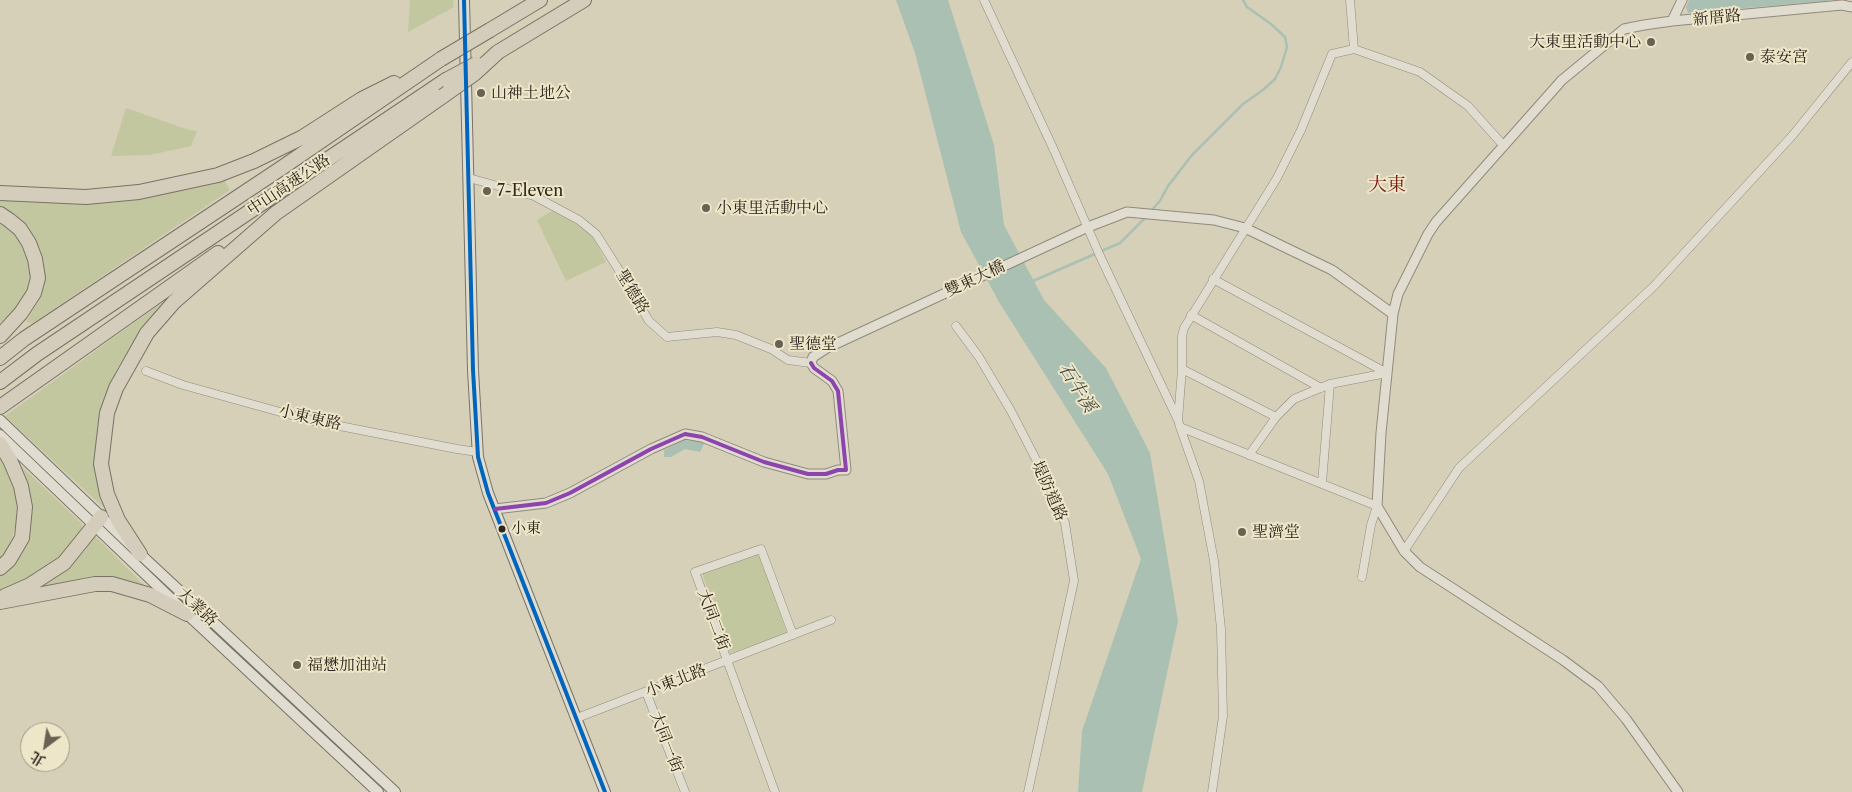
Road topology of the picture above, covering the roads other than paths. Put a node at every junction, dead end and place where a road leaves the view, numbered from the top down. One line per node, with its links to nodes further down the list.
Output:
1 (464, 0): 14 (main road)
2 (540, 0): 11 (highway, 中山高速公路, bridge)
3 (584, 0): 10 (highway, 中山高速公路)
4 (984, 0): 18 (street)
5 (1350, 0): 9 (street)
6 (1682, 0): 8 (street)
7 (1852, 7): 8 (street, 新厝路)
8 (1672, 21): 13 (street, 新厝路)
9 (1354, 49): 13 (street); 19 (street)
10 (498, 52): 16 (highway, bridge); 30 (highway, 中山高速公路, bridge)
11 (441, 59): 15 (highway); 25 (highway, 中山高速公路)
12 (1852, 62): 45 (street)
13 (1504, 146): 21 (street, 新厝路)
14 (469, 178): 26 (street, 聖德路); 39 (main road)
15 (0, 193)
16 (276, 212): 33 (highway); 46 (highway)
17 (0, 214): 24 (highway)
18 (1088, 227): 19 (street, 雙東大橋); 26 (street, 雙東大橋); 36 (street)
19 (1245, 228): 20 (street); 21 (street, 雙東大橋)
20 (1213, 279): 22 (street); 29 (street)
21 (1393, 314): 29 (street, 新厝路)
22 (1190, 315): 27 (street); 32 (street)
23 (956, 326): 62 (street, 堤防道路)
24 (0, 336)
25 (0, 358)
26 (811, 363): 43 (street)
27 (1182, 369): 34 (street); 36 (street)
28 (146, 371): 39 (street, 小東東路)
29 (1387, 373): 31 (street); 42 (street, 新厝路)
30 (0, 382)
31 (1330, 384): 32 (street); 41 (street)
32 (1322, 388): 34 (street)
33 (0, 407)
34 (1276, 417): 40 (street)
35 (0, 420): 44 (main road, 大業路)
36 (1179, 423): 40 (street); 63 (street)
37 (0, 435): 44 (main road, 大業路)
38 (0, 444): 47 (highway)
39 (477, 452): 43 (main road)
40 (1250, 455): 41 (street)
41 (1322, 483): 42 (street)
42 (1377, 506): 45 (street); 48 (street)
43 (495, 509): 56 (main road)
44 (98, 522): 46 (main road, 大業路); 49 (highway); 51 (main road, 大業路)
45 (1404, 551): 64 (street)
46 (140, 554): 58 (main road, 大業路)
47 (0, 568)
48 (1362, 577)
49 (0, 598)
50 (0, 602): 51 (highway)
51 (187, 614): 57 (main road, 大業路)
52 (831, 620): 53 (street, 小東北路)
53 (793, 635): 54 (street, 小東北路); 54 (street, 大同二街)
54 (727, 660): 55 (street, 小東北路); 61 (street, 大同二街)
55 (646, 692): 56 (street, 小東北路); 60 (street, 大同一街)
56 (577, 718): 59 (main road)
57 (378, 792)
58 (395, 792)
59 (605, 792)
60 (685, 792)
61 (774, 792)
62 (1028, 792)
63 (1212, 792)
64 (1678, 792)

